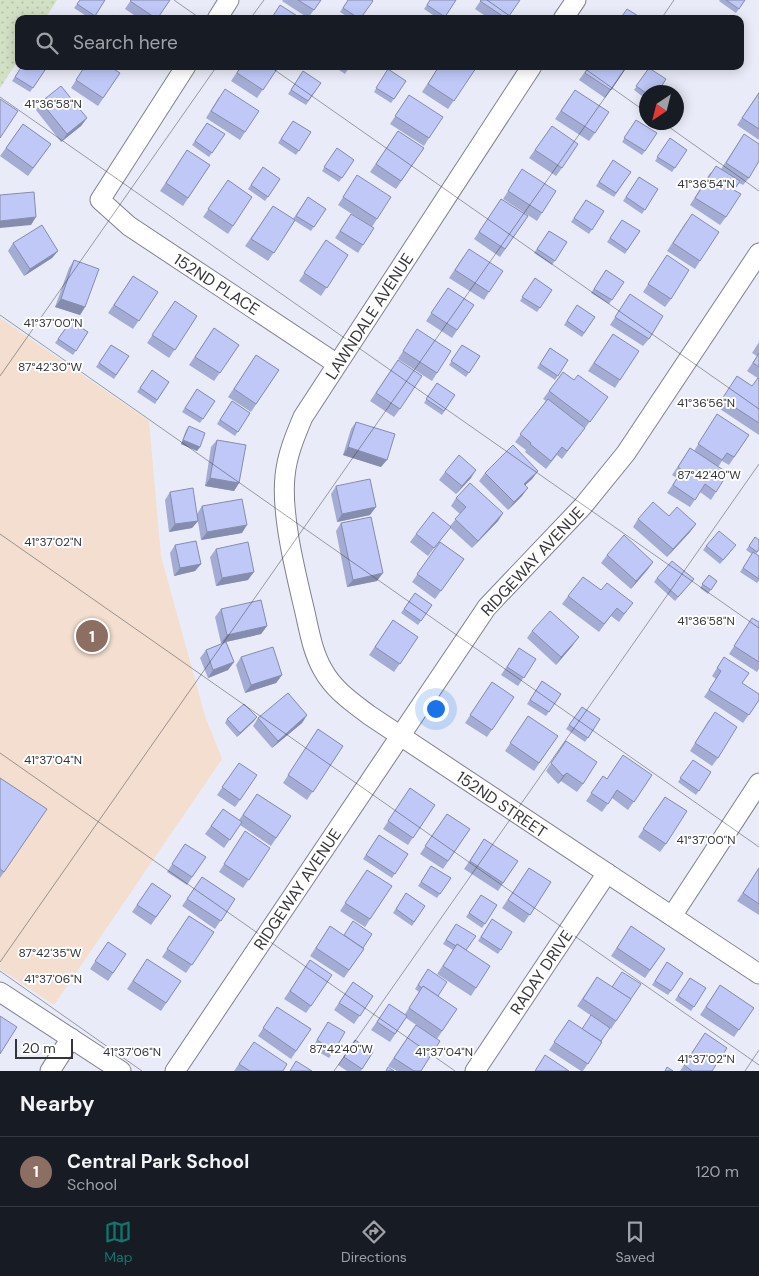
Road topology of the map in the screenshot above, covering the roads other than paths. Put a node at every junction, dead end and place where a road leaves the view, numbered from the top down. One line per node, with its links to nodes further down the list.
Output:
1 (229, 0): 3 (street)
2 (576, 0): 4 (street)
3 (220, 15)
4 (566, 15)
5 (183, 70): 8 (street, 152ND PLACE)
6 (529, 70): 8 (street, LAWNDALE AVENUE)
7 (759, 253): 10 (street, RIDGEWAY AVENUE)
8 (338, 364): 9 (street, LAWNDALE AVENUE)
9 (300, 590): 10 (street, 152ND STREET)
10 (399, 736): 12 (street, 152ND STREET); 19 (street, RIDGEWAY AVENUE)
11 (759, 783): 13 (street)
12 (607, 873): 13 (street, 152ND STREET); 20 (street, RADAY DRIVE)
13 (672, 916): 14 (street, 152ND STREET)
14 (759, 974)
15 (0, 992): 16 (street)
16 (71, 1038): 17 (street); 18 (street)
17 (50, 1071)
18 (121, 1071)
19 (175, 1071)
20 (475, 1071)

